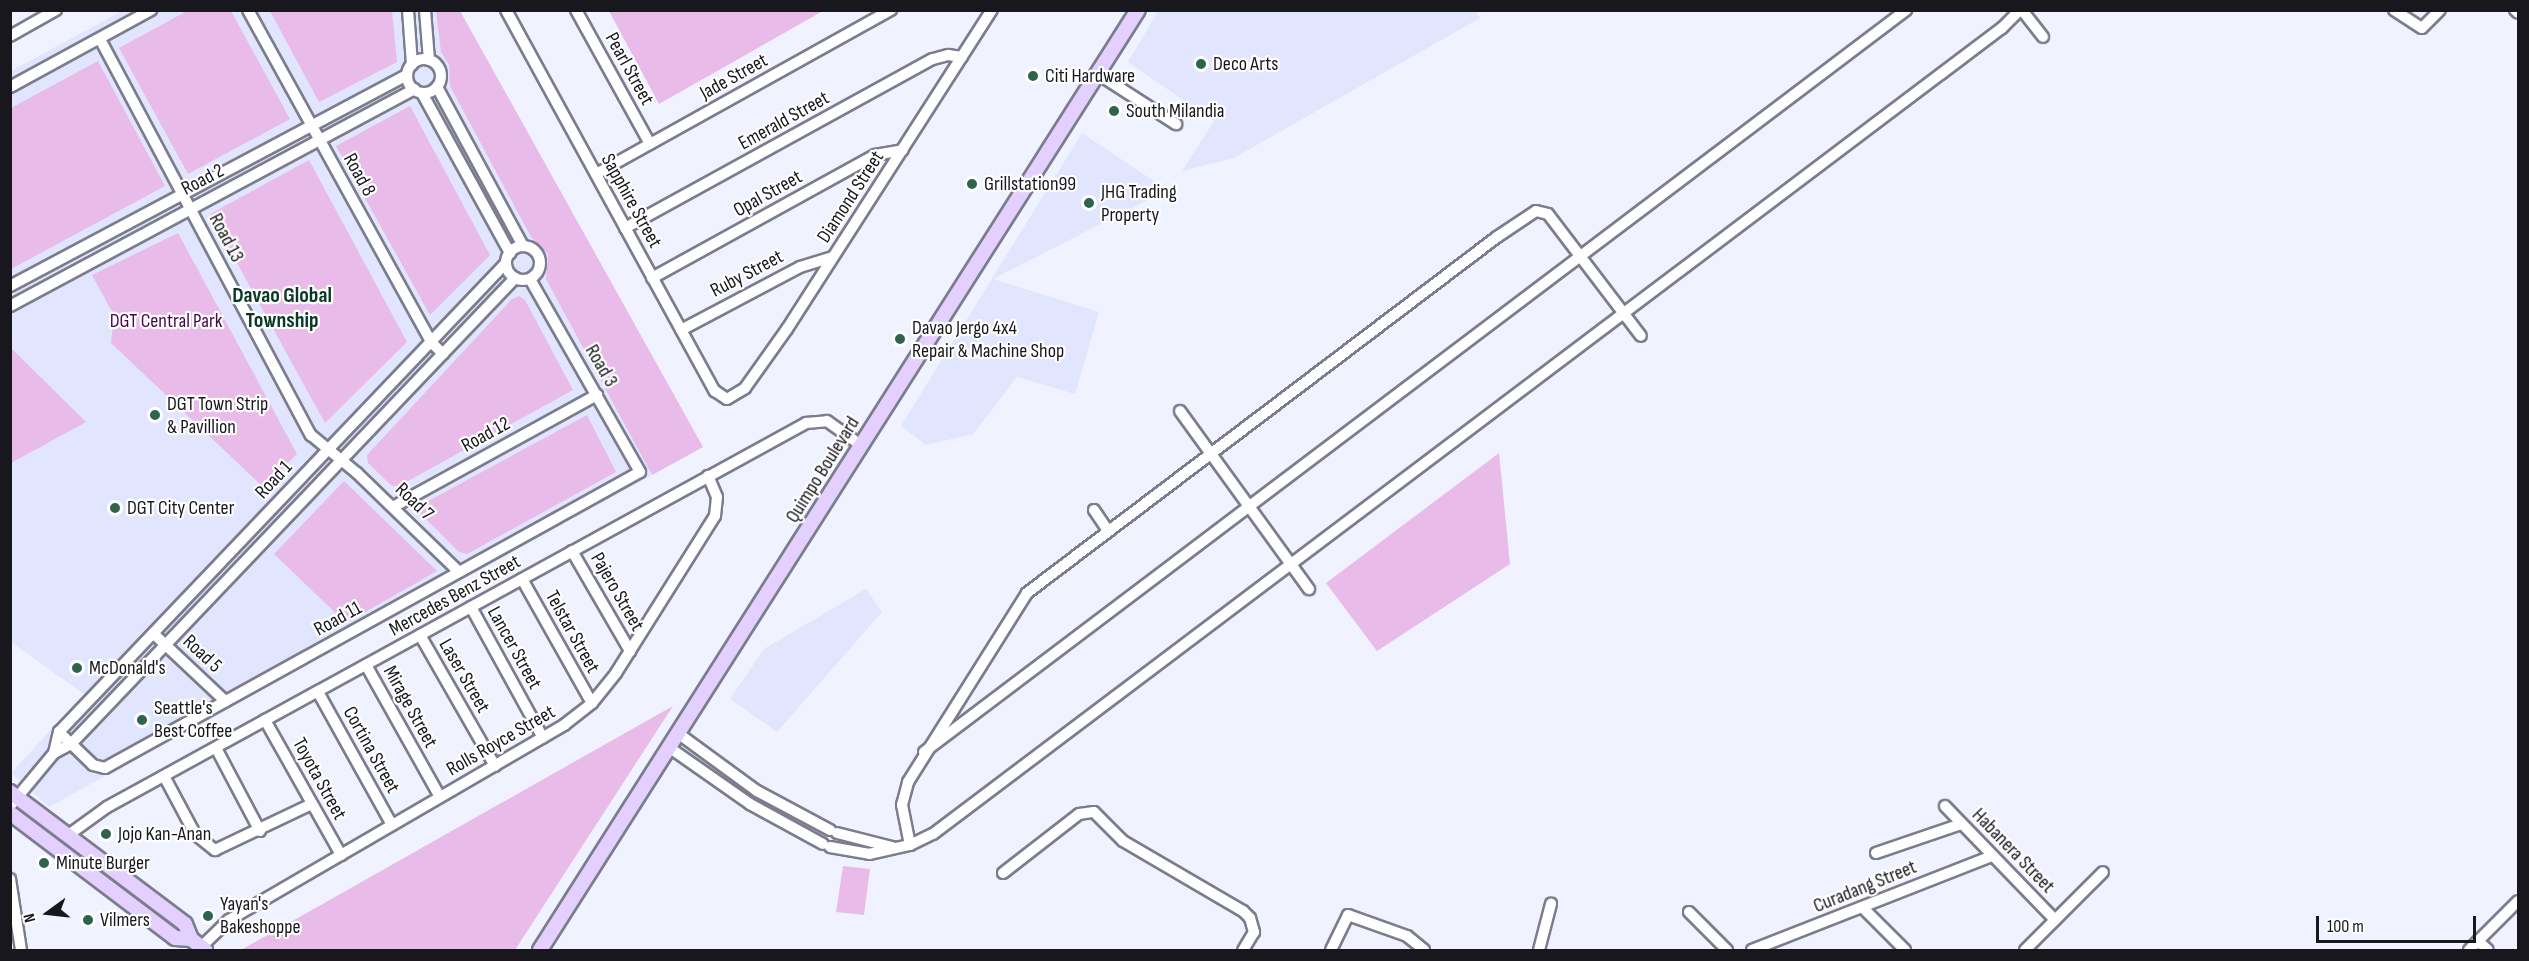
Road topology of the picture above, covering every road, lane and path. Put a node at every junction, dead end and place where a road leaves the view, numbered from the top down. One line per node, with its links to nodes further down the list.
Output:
1 (57, 10): 17 (street)
2 (151, 10): 19 (street)
3 (248, 10): 28 (street, Road 8)
4 (408, 10): 22 (street)
5 (425, 10): 21 (street)
6 (506, 10): 32 (street, Sapphire Street)
7 (576, 10): 30 (street, Pearl Street)
8 (891, 10): 30 (street, Jade Street)
9 (992, 10): 20 (street, Diamond Street)
10 (1138, 10): 23 (main road, Quimpo Boulevard)
11 (1906, 10): 38 (street)
12 (2021, 10): 18 (street); 47 (street)
13 (2394, 10): 14 (street)
14 (2440, 10)
15 (2515, 10): 16 (street)
16 (2518, 14)
17 (10, 36)
18 (2043, 37)
19 (100, 39): 24 (street); 33 (street, Road 13)
20 (962, 57): 31 (street, Diamond Street); 35 (street, Emerald Street)
21 (429, 60): 22 (street, Road 2); 25 (street)
22 (410, 70): 26 (street); 28 (street, Road 2)
23 (1098, 74): 27 (street); 55 (main road, Quimpo Boulevard)
24 (10, 87)
25 (437, 87): 26 (street, Road 2); 36 (street)
26 (418, 91): 29 (street, Road 2); 40 (street)
27 (1176, 124)
28 (312, 126): 29 (street, Road 8); 33 (street, Road 2)
29 (319, 139): 34 (street, Road 2); 50 (street, Road 8)
30 (650, 144): 32 (street, Jade Street)
31 (903, 150): 39 (street, Diamond Street); 43 (street, Opal Street)
32 (596, 174): 35 (street, Sapphire Street)
33 (183, 195): 34 (street, Road 13); 37 (street, Road 2)
34 (190, 207): 41 (street, Road 2); 56 (street, Road 13)
35 (625, 228): 43 (street, Sapphire Street)
36 (523, 246): 40 (street); 44 (street)
37 (85, 247): 41 (street); 45 (street, Road 2)
38 (1581, 256): 47 (street); 57 (street); 62 (street)
39 (833, 257): 48 (street, Ruby Street); 53 (street, Diamond Street)
40 (508, 258): 42 (street); 50 (street, Road 1)
41 (94, 264): 46 (street, Road 2)
42 (515, 278): 44 (street); 51 (street, Road 1)
43 (652, 278): 48 (street, Sapphire Street)
44 (530, 279): 52 (street, Road 3)
45 (10, 286)
46 (10, 306)
47 (1624, 312): 49 (street); 68 (street)
48 (681, 330): 53 (street, Sapphire Street)
49 (1641, 336)
50 (431, 342): 51 (street, Road 8); 56 (street, Road 1)
51 (443, 354): 58 (street, Road 1)
52 (597, 395): 59 (street, Road 3); 63 (street, Road 12)
53 (732, 398)
54 (1179, 411): 57 (street)
55 (862, 446): 60 (street, Mercedes Benz Street); 85 (main road, Quimpo Boulevard)
56 (327, 450): 58 (street, Road 13); 61 (street, Road 1)
57 (1209, 451): 62 (street); 66 (street)
58 (341, 460): 63 (street, Road 7); 64 (street, Road 1)
59 (640, 472): 69 (street, Road 11)
60 (708, 476): 67 (street, Mercedes Benz Street); 76 (street, Rolls Royce Street)
61 (283, 497): 64 (street); 73 (street, Road 1)
62 (1248, 505): 68 (street); 90 (street)
63 (393, 507): 69 (street, Road 7)
64 (295, 509): 75 (street, Road 1)
65 (1094, 510): 66 (street)
66 (1107, 529): 90 (street)
67 (572, 551): 70 (street, Mercedes Benz Street); 76 (street, Pajero Street)
68 (1290, 562): 71 (street); 105 (street)
69 (459, 572): 81 (street, Road 11)
70 (522, 579): 72 (street, Mercedes Benz Street); 82 (street, Telstar Street)
71 (1310, 589)
72 (471, 607): 74 (street, Mercedes Benz Street); 86 (street, Lancer Street)
73 (154, 634): 75 (street, Road 5); 78 (street, Road 1)
74 (420, 635): 77 (street, Mercedes Benz Street); 92 (street, Laser Street)
75 (166, 645): 79 (street, Road 1); 81 (street, Road 5)
76 (630, 651): 82 (street, Rolls Royce Street)
77 (366, 665): 80 (street, Mercedes Benz Street); 94 (street, Mirage Street)
78 (116, 672): 79 (street); 84 (street, Road 1)
79 (129, 684): 87 (street, Road 1)
80 (318, 692): 83 (street, Mercedes Benz Street); 101 (street, Cortina Street)
81 (225, 701): 87 (street, Road 11)
82 (592, 703): 86 (street, Rolls Royce Street)
83 (265, 720): 88 (street, Mercedes Benz Street); 96 (street, Toyota Street)
84 (59, 732): 87 (street, Road 11); 91 (street, Road 1)
85 (679, 734): 89 (main road, Quimpo Boulevard); 99 (street)
86 (543, 738): 92 (street, Rolls Royce Street)
87 (71, 744): 91 (street, Road 1)
88 (216, 748): 93 (street, Mercedes Benz Street); 102 (street)
89 (670, 748): 104 (street); 121 (main road, Quimpo Boulevard)
90 (924, 752): 105 (street)
91 (54, 753): 95 (street, Road 1)
92 (495, 766): 94 (street, Rolls Royce Street)
93 (164, 776): 102 (street); 103 (street, Mercedes Benz Street)
94 (440, 797): 101 (street, Rolls Royce Street)
95 (13, 799): 103 (main road)
96 (312, 804): 102 (street); 107 (street, Toyota Street)
97 (1945, 806): 100 (street, Habanera Street)
98 (10, 813): 119 (main road)
99 (815, 823): 104 (street); 105 (street)
100 (1961, 824): 106 (street); 108 (street, Habanera Street)
101 (392, 825): 107 (street, Rolls Royce Street)
102 (260, 831)
103 (68, 836): 119 (main road)
104 (808, 837): 105 (street)
105 (904, 846)
106 (1876, 853)
107 (340, 855): 119 (street, Rolls Royce Street)
108 (1992, 856): 115 (street, Curadang Street); 117 (street, Habanera Street)
109 (2103, 872): 117 (street)
110 (1003, 873): 122 (street)
111 (10, 879): 112 (street)
112 (11, 884): 120 (street)
113 (2518, 903): 118 (street)
114 (1551, 904): 125 (street)
115 (1862, 908): 127 (street, Curadang Street); 128 (street)
116 (1689, 912): 126 (street)
117 (2055, 920): 129 (street)
118 (2478, 941): 130 (street); 131 (street)
119 (199, 946)
120 (21, 951)
121 (540, 951)
122 (1243, 951)
123 (1330, 951): 124 (street)
124 (1424, 951)
125 (1539, 951)
126 (1727, 951)
127 (1752, 951)
128 (1905, 951)
129 (2025, 951)
130 (2469, 951)
131 (2488, 951)

